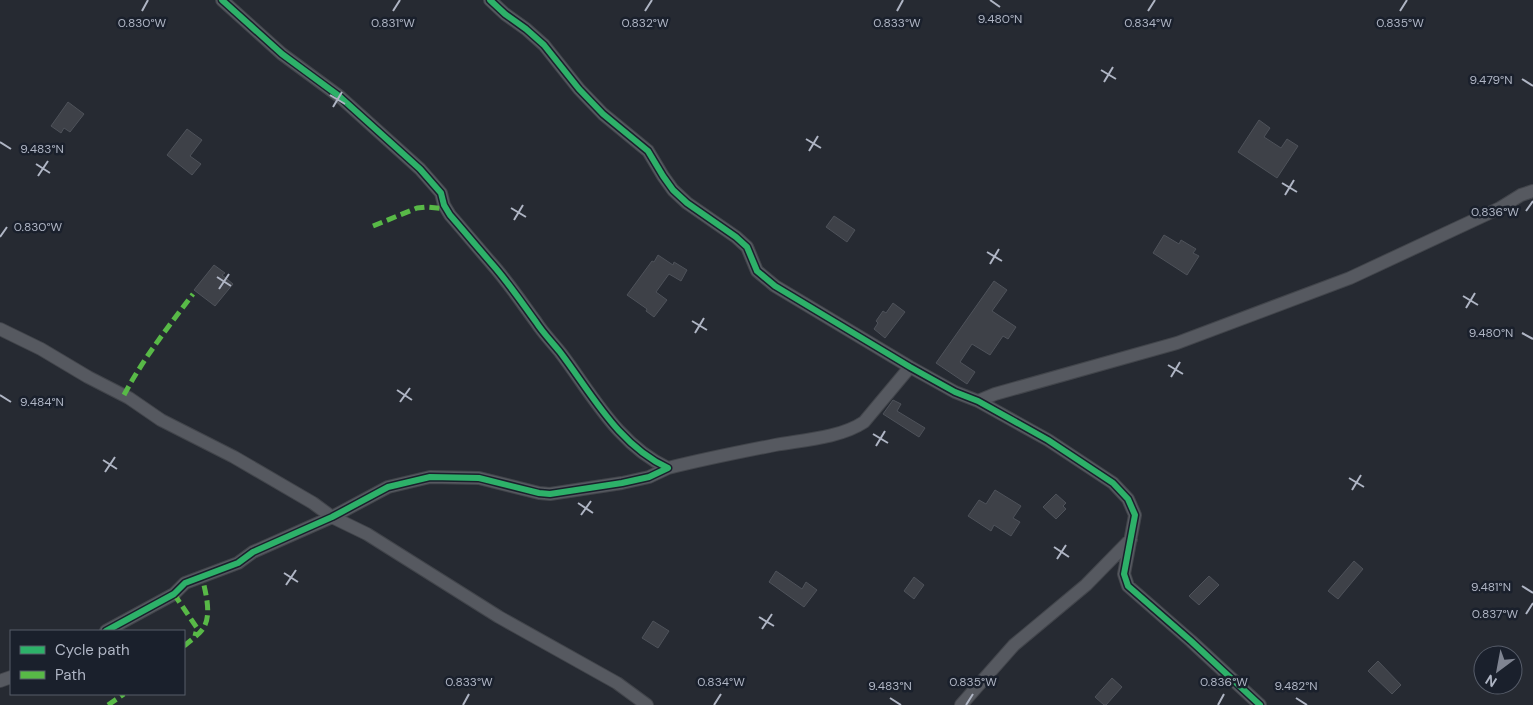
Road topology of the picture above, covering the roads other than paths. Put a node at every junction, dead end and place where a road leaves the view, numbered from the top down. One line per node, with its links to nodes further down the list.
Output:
1 (222, 0): 7 (street)
2 (490, 0): 5 (street)
3 (1533, 191): 6 (street)
4 (0, 329): 8 (street)
5 (910, 367): 6 (street); 7 (street)
6 (978, 401): 9 (street)
7 (668, 468): 8 (street)
8 (332, 517): 10 (street); 11 (street)
9 (1131, 539): 12 (street); 13 (street)
10 (108, 630)
11 (647, 705)
12 (961, 705)
13 (1260, 705)

